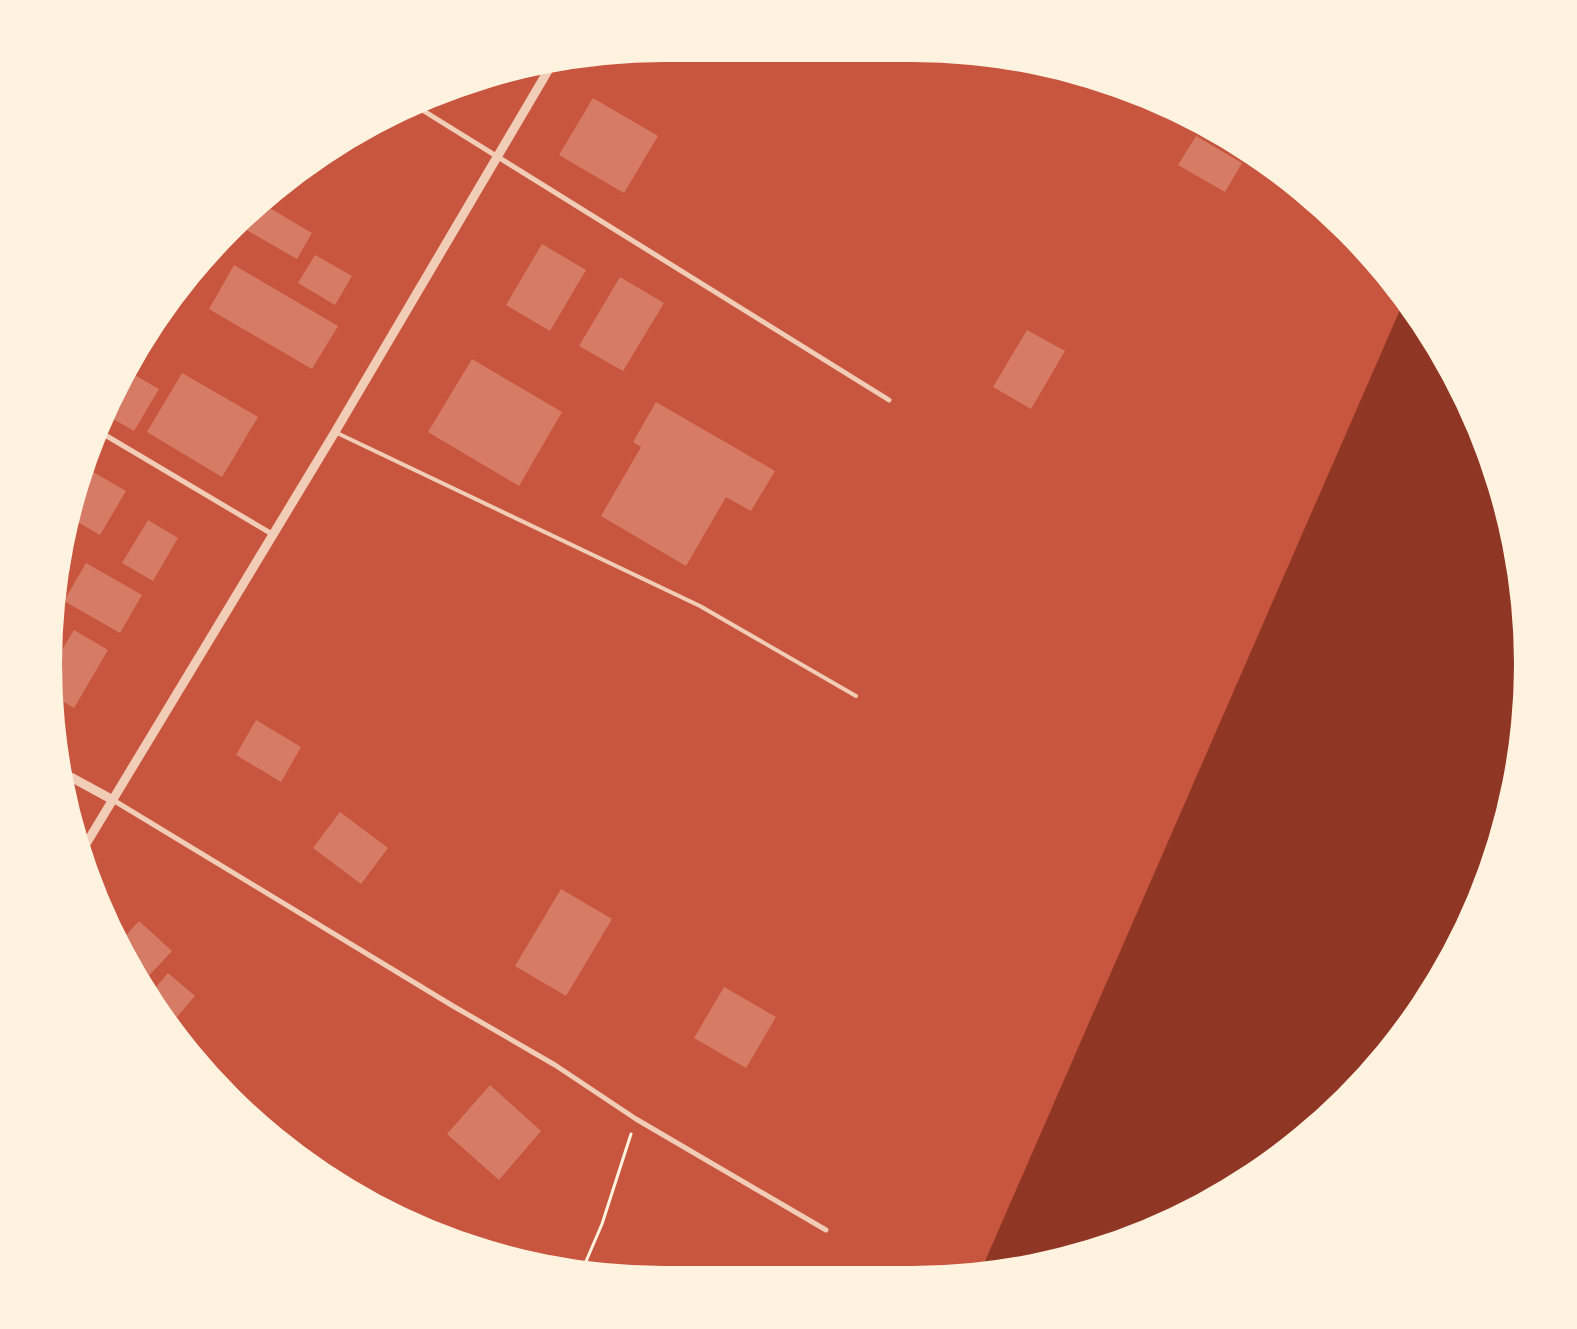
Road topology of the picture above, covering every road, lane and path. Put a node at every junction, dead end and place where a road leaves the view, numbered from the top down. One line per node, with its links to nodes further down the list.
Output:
1 (547, 74): 3 (street)
2 (426, 112): 3 (street)
3 (497, 156): 4 (street); 5 (street)
4 (889, 400)
5 (334, 432): 7 (street); 8 (lane)
6 (107, 436): 7 (street)
7 (272, 534): 10 (street)
8 (856, 696)
9 (73, 778): 10 (street)
10 (113, 800): 11 (street); 12 (street)
11 (89, 840)
12 (636, 1119): 13 (street); 14 (path)
13 (826, 1230)
14 (586, 1261)

